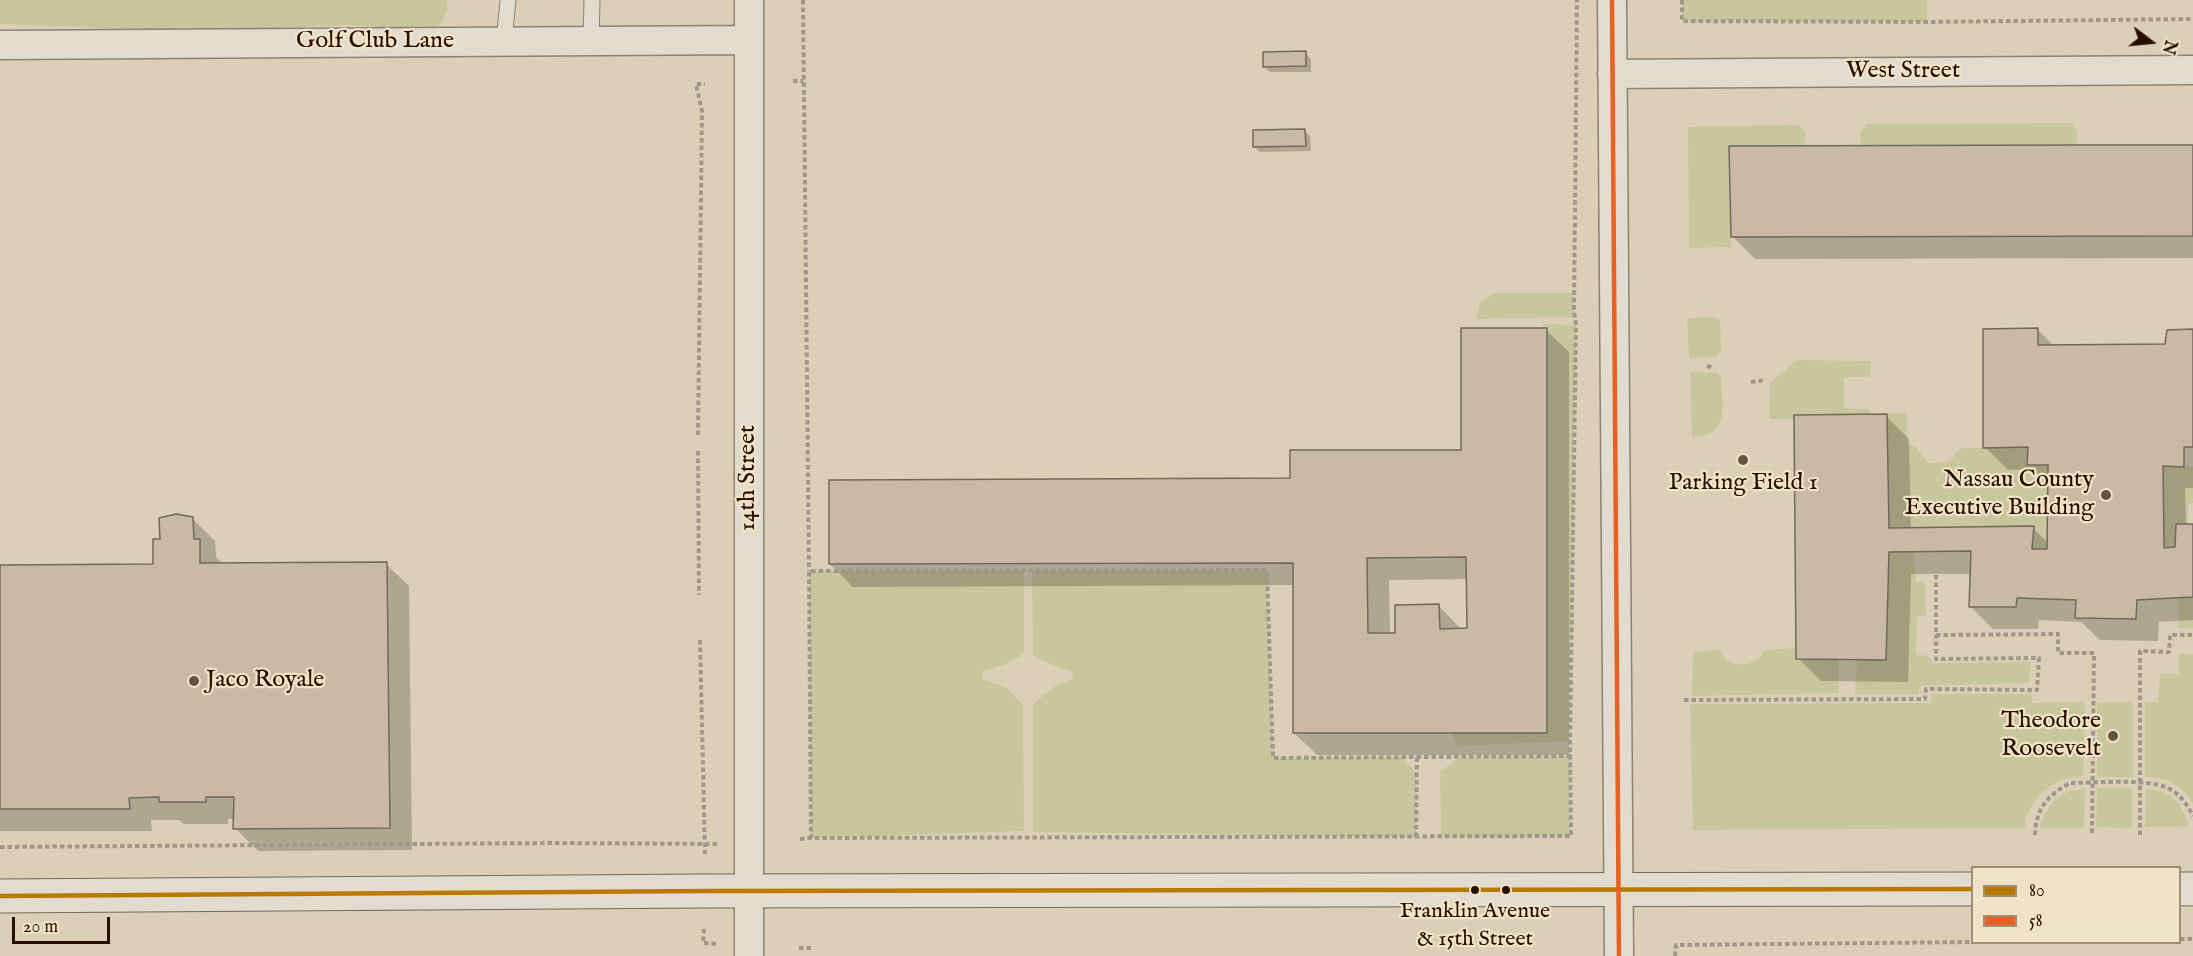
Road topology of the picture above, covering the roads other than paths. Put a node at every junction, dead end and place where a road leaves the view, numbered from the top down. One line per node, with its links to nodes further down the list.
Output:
1 (508, 0): 7 (lane)
2 (592, 0): 6 (lane)
3 (749, 0): 5 (street, 14th Street)
4 (1612, 0): 10 (street)
5 (749, 40): 6 (street, Golf Club Lane); 13 (street, 14th Street)
6 (591, 41): 7 (street, Golf Club Lane)
7 (504, 42): 8 (street, Golf Club Lane)
8 (0, 45)
9 (2193, 70): 10 (street, West Street)
10 (1612, 74): 11 (street)
11 (1618, 890): 12 (main road); 13 (main road); 16 (street)
12 (1971, 890)
13 (749, 891): 14 (main road); 15 (street, 14th Street)
14 (0, 896)
15 (749, 956)
16 (1619, 956)

